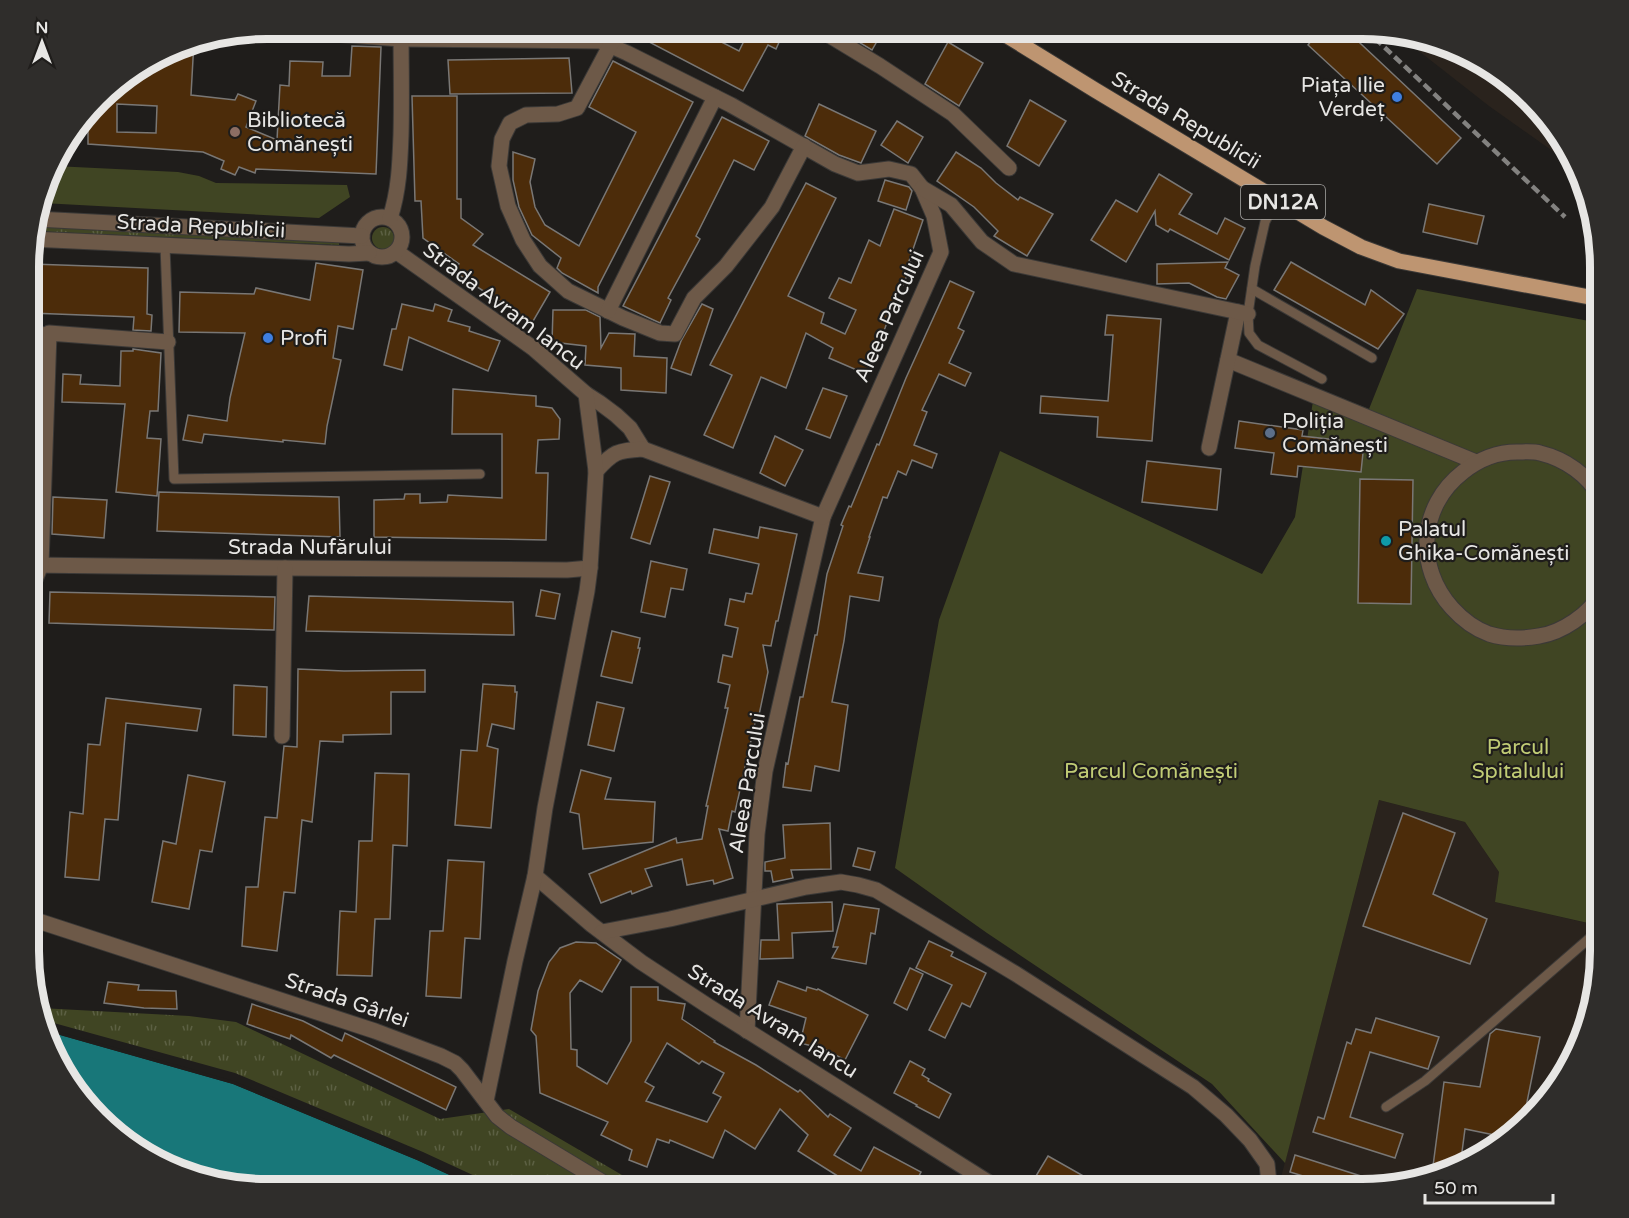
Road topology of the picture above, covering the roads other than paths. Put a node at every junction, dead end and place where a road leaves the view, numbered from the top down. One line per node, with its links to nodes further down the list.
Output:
1 (401, 39): 12 (street)
2 (525, 39): 6 (street)
3 (613, 39): 6 (street)
4 (835, 39): 9 (street)
5 (1012, 39): 11 (main road, Strada Republicii / DN12A)
6 (609, 45): 7 (street); 21 (street)
7 (716, 97): 8 (street); 21 (street)
8 (804, 146): 10 (street); 21 (street)
9 (1009, 168)
10 (922, 188): 22 (street); 37 (street, Aleea Parcului)
11 (1276, 198): 19 (lane); 20 (main road, Strada Republicii / DN12A)
12 (390, 218): 14 (street); 17 (street)
13 (44, 219): 14 (street, Strada Republicii)
14 (362, 236): 18 (street)
15 (41, 240): 16 (street, Strada Republicii)
16 (165, 246): 18 (street, Strada Republicii); 25 (lane)
17 (397, 252): 18 (street); 29 (street, Strada Avram Iancu)
18 (369, 253)
19 (1252, 289): 22 (lane); 26 (lane)
20 (1590, 297)
21 (608, 311)
22 (1243, 313): 27 (street); 28 (lane)
23 (39, 331): 24 (lane)
24 (49, 333): 25 (street); 36 (street)
25 (168, 342): 34 (lane)
26 (1372, 358)
27 (1228, 360): 30 (street); 32 (street)
28 (1322, 379)
29 (586, 394): 31 (street, Strada Avram Iancu); 33 (street, Strada Avram Iancu)
30 (1209, 448)
31 (643, 449): 33 (street); 37 (street)
32 (1476, 462): 35 (street); 41 (street)
33 (596, 471): 40 (street, Strada Avram Iancu)
34 (480, 474)
35 (1590, 482)
36 (39, 499)
37 (823, 517): 44 (street, Aleea Parcului)
38 (39, 565): 39 (street, Strada Nufărului)
39 (285, 568): 40 (street, Strada Nufărului); 42 (street)
40 (590, 568): 43 (street, Strada Avram Iancu)
41 (1590, 607)
42 (282, 736)
43 (535, 876): 46 (street, Strada Avram Iancu); 49 (street, Strada Avram Iancu)
44 (754, 898): 46 (street); 48 (street, Aleea Parcului); 53 (street)
45 (39, 921): 49 (street, Strada Gârlei)
46 (602, 932): 48 (street, Strada Avram Iancu)
47 (1590, 938): 50 (lane)
48 (747, 1031): 52 (street, Strada Avram Iancu)
49 (486, 1101): 51 (street, Strada Gârlei)
50 (1386, 1107)
51 (597, 1179)
52 (983, 1179)
53 (1269, 1179)

